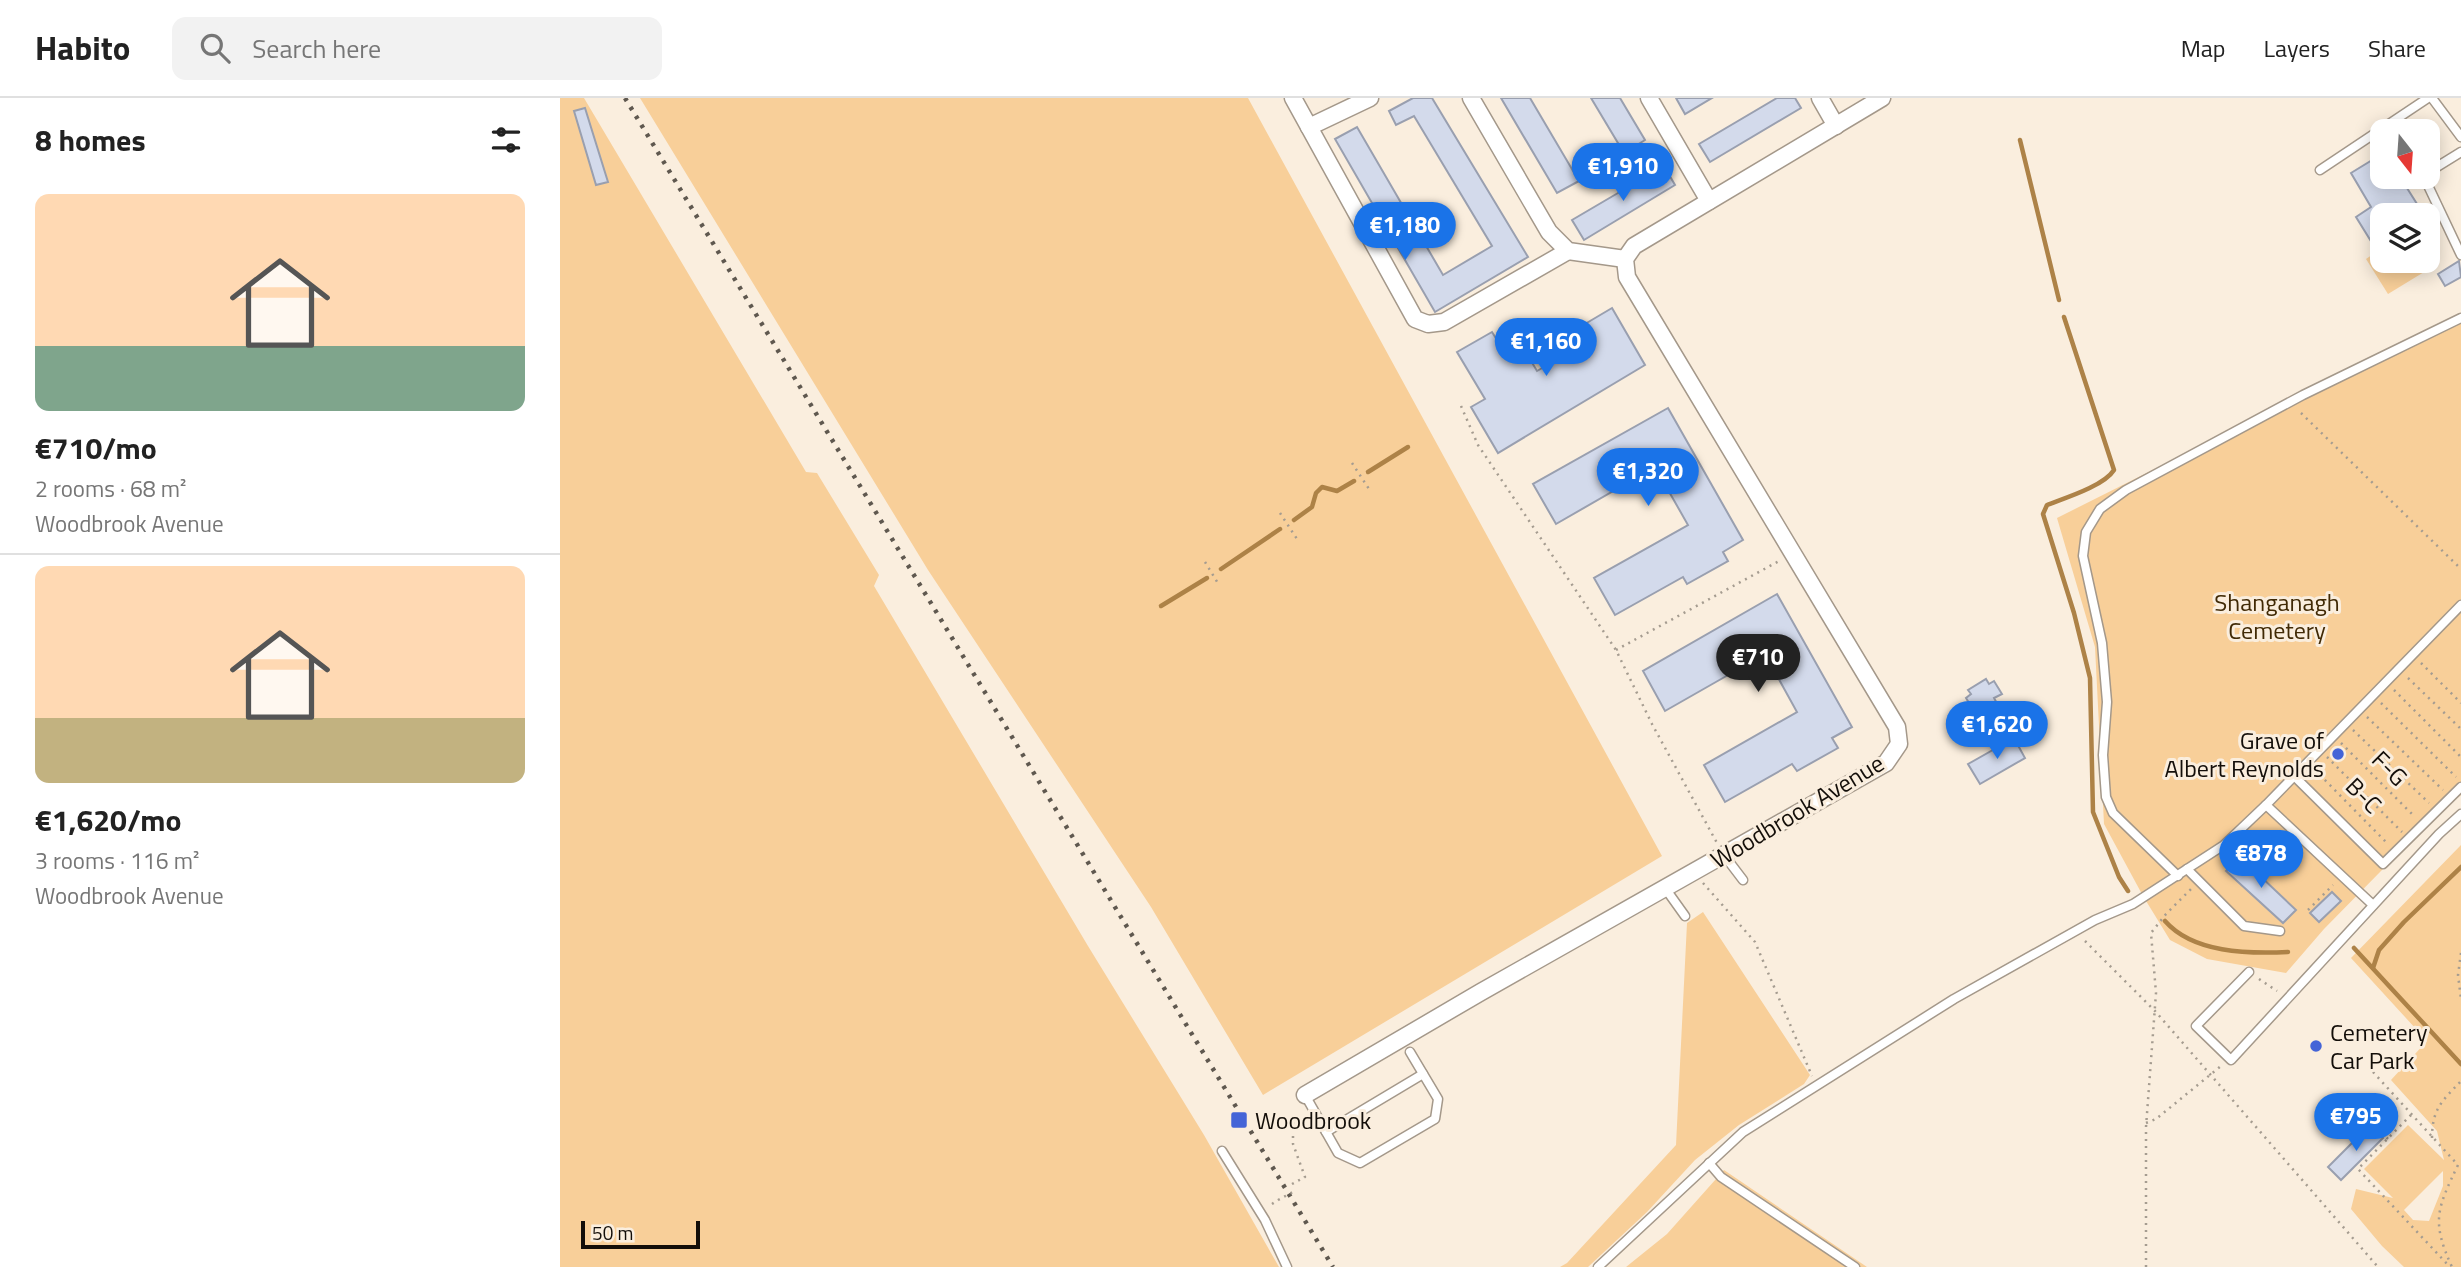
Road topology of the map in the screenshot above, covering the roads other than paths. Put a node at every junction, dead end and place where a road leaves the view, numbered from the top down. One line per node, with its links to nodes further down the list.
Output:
1 (1293, 98): 9 (street)
2 (1370, 98): 9 (street)
3 (1471, 98): 16 (street)
4 (1648, 98): 15 (street)
5 (1820, 98): 8 (street)
6 (1882, 98): 8 (street)
7 (2430, 98): 10 (lane); 13 (lane)
8 (1836, 125): 15 (street)
9 (1309, 128): 16 (street)
10 (2461, 137)
11 (2461, 152): 12 (lane)
12 (2440, 166)
13 (2320, 170)
14 (2432, 189): 17 (lane)
15 (1709, 201): 18 (street)
16 (1568, 251): 18 (street)
17 (2461, 255)
18 (1625, 259): 25 (street, Woodbrook Avenue)
19 (2461, 318): 27 (lane)
20 (2461, 605): 21 (lane)
21 (2294, 776): 22 (lane); 23 (lane)
22 (2461, 788)
23 (2266, 805): 26 (lane); 30 (lane)
24 (2461, 814): 30 (lane)
25 (1724, 855): 28 (lane); 29 (street, Woodbrook Avenue)
26 (2188, 869): 27 (lane); 32 (lane)
27 (2178, 876): 39 (lane)
28 (1743, 880)
29 (1665, 888): 31 (lane); 36 (street, Woodbrook Avenue)
30 (2373, 905): 33 (lane)
31 (1685, 916)
32 (2280, 930)
33 (2249, 972)
34 (1410, 1052): 35 (lane)
35 (1423, 1074): 37 (lane); 37 (lane)
36 (1305, 1094): 37 (lane)
37 (1326, 1132)
38 (1222, 1151): 40 (lane)
39 (1709, 1163): 41 (lane); 42 (lane)
40 (1287, 1267)
41 (1598, 1267)
42 (1855, 1267)

